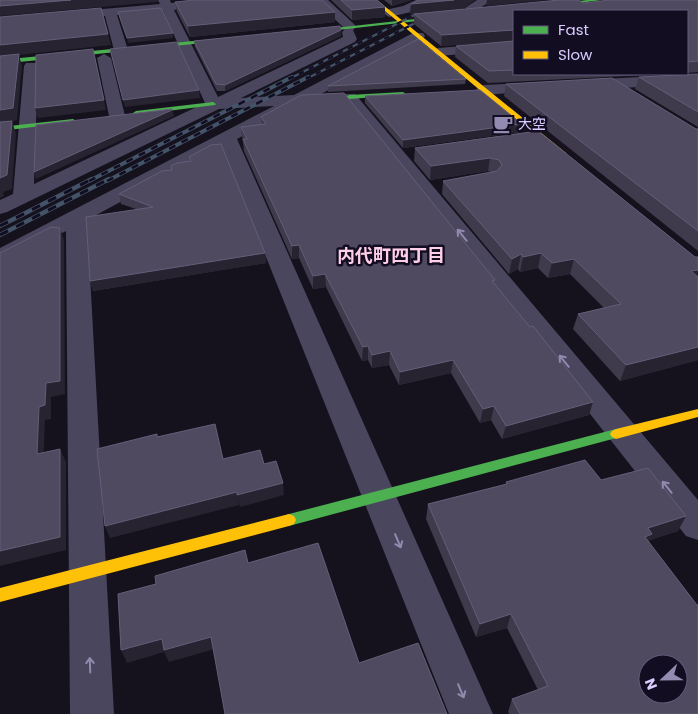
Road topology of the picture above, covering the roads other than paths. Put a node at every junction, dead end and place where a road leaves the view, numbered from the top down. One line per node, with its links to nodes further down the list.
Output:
1 (99, 0): 12 (street)
2 (235, 0): 3 (street); 8 (street)
3 (241, 0)
4 (321, 0): 16 (street)
5 (374, 0): 13 (street)
6 (426, 0): 13 (street)
7 (605, 2): 9 (street)
8 (166, 3): 12 (street); 19 (street)
9 (577, 5): 10 (street)
10 (539, 9)
11 (487, 10): 15 (street); 15 (street)
12 (106, 12): 14 (street); 21 (street)
13 (390, 13): 15 (street)
14 (0, 22)
15 (407, 28): 16 (street); 22 (street); 33 (street)
16 (349, 29): 17 (street); 34 (street)
17 (291, 36)
18 (244, 40): 19 (street)
19 (185, 46): 21 (street); 23 (street); 34 (street)
20 (513, 46): 22 (street)
21 (121, 50): 24 (street)
22 (438, 52): 29 (street)
23 (104, 58): 25 (street); 35 (street)
24 (0, 62)
25 (31, 66): 26 (street); 37 (street)
26 (0, 69)
27 (698, 79): 28 (street)
28 (612, 83): 29 (street); 32 (street)
29 (476, 90): 40 (street)
30 (416, 94): 31 (street)
31 (349, 97): 33 (street); 48 (street, one-way to 31)
32 (634, 97)
33 (294, 100): 34 (street); 39 (street)
34 (213, 104): 35 (street); 43 (street)
35 (112, 116)
36 (81, 120): 37 (street)
37 (27, 126): 38 (street); 43 (street)
38 (0, 130)
39 (227, 136): 45 (street); 49 (street)
40 (540, 136): 41 (street); 42 (street)
41 (519, 139)
42 (570, 161)
43 (24, 196): 44 (street)
44 (0, 208)
45 (76, 217): 46 (street); 51 (street)
46 (0, 257)
47 (698, 413): 48 (street)
48 (623, 432): 49 (street); 50 (street, one-way to 48)
49 (379, 496): 51 (street); 54 (street, one-way to 54)
50 (698, 525)
51 (87, 572): 52 (street); 53 (street, one-way to 51)
52 (0, 595)
53 (92, 714)
54 (471, 714)

